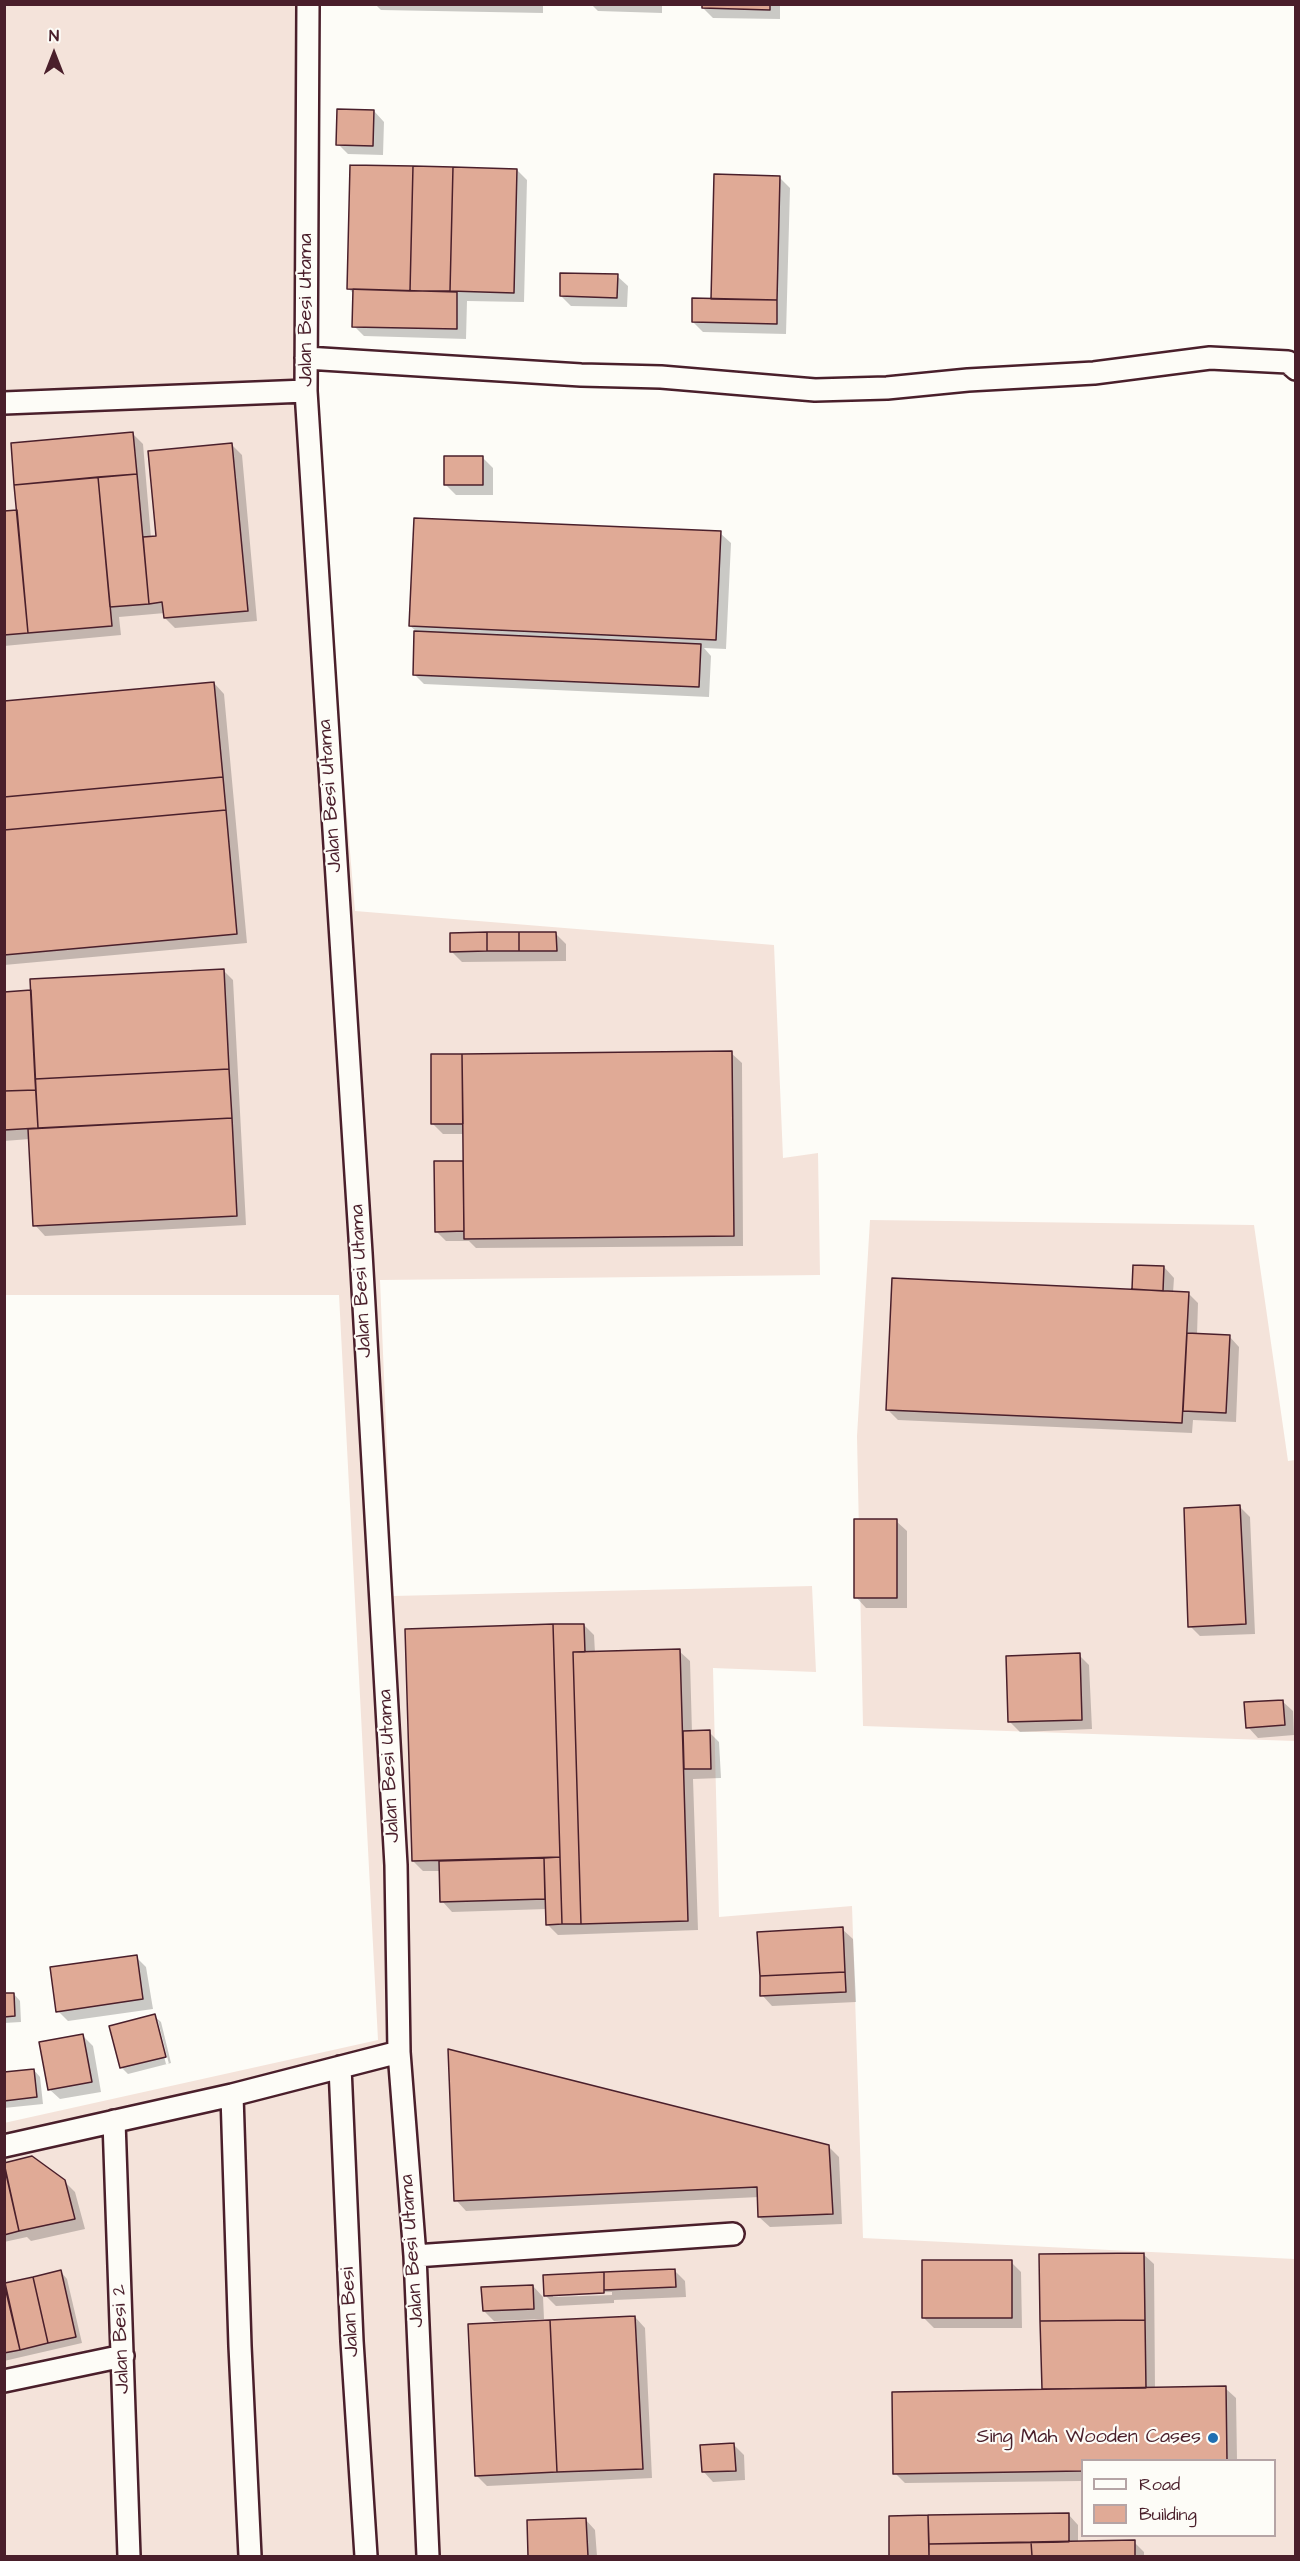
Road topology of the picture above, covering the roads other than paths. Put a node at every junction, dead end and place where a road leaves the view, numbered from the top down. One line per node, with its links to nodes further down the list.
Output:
1 (308, 4): 2 (street, Jalan Besi Utama)
2 (306, 358): 3 (street); 4 (street, Jalan Besi Utama)
3 (1296, 369)
4 (306, 391): 5 (street); 6 (street, Jalan Besi Utama)
5 (4, 403)
6 (399, 2052): 7 (street); 12 (street, Jalan Besi Utama)
7 (340, 2067): 8 (street); 17 (street, Jalan Besi)
8 (232, 2095): 9 (street); 16 (street)
9 (114, 2121): 10 (street); 13 (street, Jalan Besi 2)
10 (4, 2146)
11 (733, 2234): 12 (street)
12 (415, 2256): 18 (street, Jalan Besi Utama)
13 (123, 2356): 14 (street); 15 (street, Jalan Besi 2)
14 (4, 2381)
15 (129, 2556)
16 (250, 2556)
17 (366, 2556)
18 (428, 2556)

